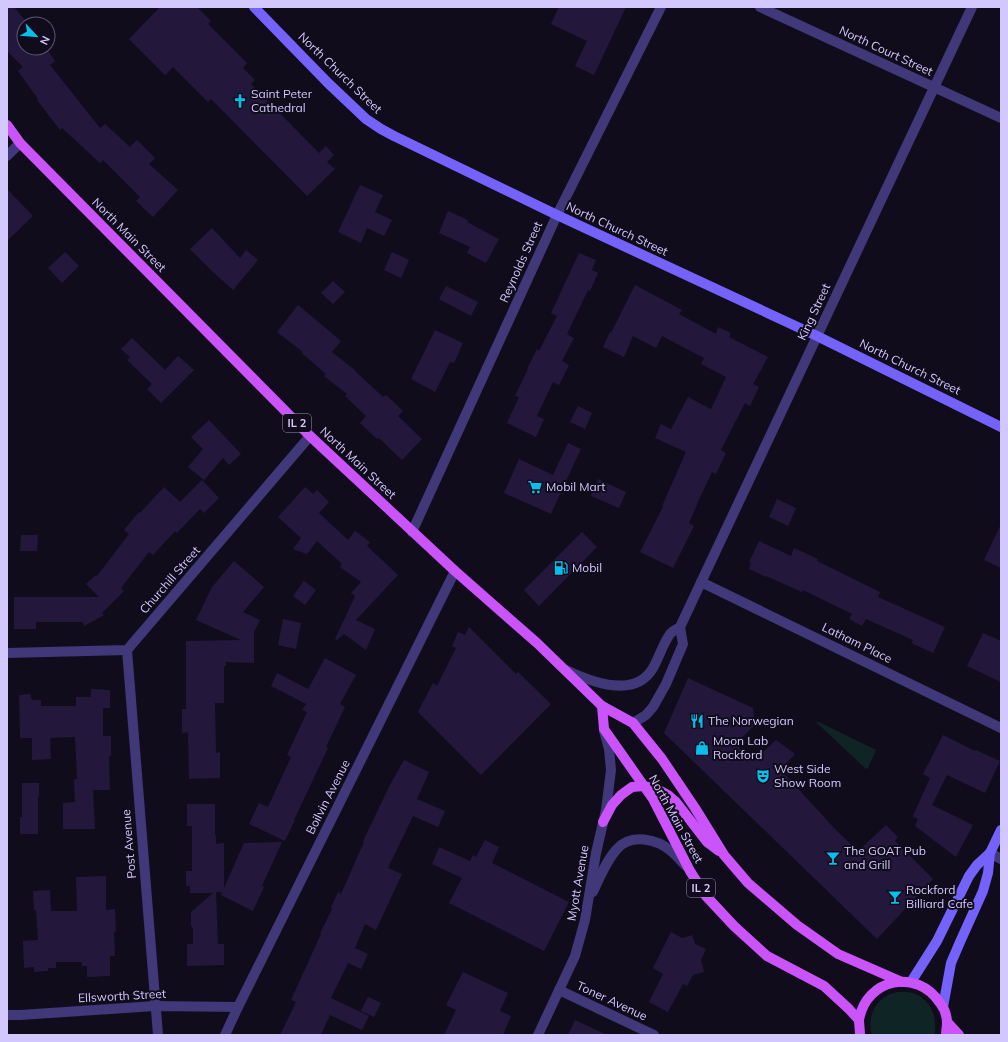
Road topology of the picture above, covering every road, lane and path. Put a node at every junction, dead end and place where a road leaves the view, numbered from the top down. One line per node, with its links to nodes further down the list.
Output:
1 (254, 7): 10 (street, North Church Street)
2 (661, 7): 10 (street, Reynolds Street)
3 (760, 7): 5 (street, North Court Street)
4 (972, 7): 5 (street, King Street)
5 (934, 87): 6 (street, North Court Street); 11 (street, King Street)
6 (1001, 118)
7 (7, 125): 8 (main road, North Main Street / IL 2)
8 (20, 143): 9 (street); 13 (main road, North Main Street / IL 2)
9 (7, 156)
10 (557, 215): 11 (street, North Church Street); 14 (street, Reynolds Street)
11 (817, 336): 12 (street, North Church Street); 16 (street, King Street)
12 (1001, 426)
13 (310, 436): 14 (main road, North Main Street / IL 2); 18 (street, Churchill Street)
14 (412, 532): 15 (main road, North Main Street / IL 2)
15 (455, 572): 20 (main road, North Main Street / IL 2); 36 (street, Boilvin Avenue)
16 (701, 582): 17 (street, King Street); 23 (street, Latham Place)
17 (680, 627): 20 (street, King Street); 22 (street)
18 (127, 650): 19 (street); 35 (street, Post Avenue)
19 (7, 653)
20 (564, 669): 21 (main road, North Main Street / IL 2)
21 (602, 706): 22 (main road, North Main Street / IL 2); 24 (main road)
22 (633, 723): 29 (main road, North Main Street / IL 2)
23 (1001, 728)
24 (604, 729): 25 (main road, North Main Street / IL 2); 26 (street, Myott Avenue)
25 (644, 786): 26 (main road); 29 (main road); 31 (main road, North Main Street / IL 2)
26 (603, 822): 32 (street, Myott Avenue)
27 (1001, 830): 28 (street)
28 (990, 853): 30 (street); 33 (street); 37 (street)
29 (724, 855): 33 (main road, North Main Street / IL 2)
30 (1001, 858)
31 (690, 871): 32 (street); 39 (main road, North Main Street / IL 2)
32 (588, 905): 34 (street, Myott Avenue)
33 (906, 982): 37 (main road, North Main Street); 39 (main road)
34 (559, 990): 43 (street, Myott Avenue); 44 (street, Toner Avenue)
35 (155, 1006): 36 (street, Ellsworth Street); 38 (street, Ellsworth Street); 41 (street, Post Avenue)
36 (238, 1007): 42 (street, Boilvin Avenue)
37 (943, 1007): 40 (main road)
38 (7, 1015)
39 (859, 1020): 45 (main road)
40 (947, 1022): 46 (main road); 47 (main road)
41 (158, 1035)
42 (225, 1035)
43 (538, 1035)
44 (654, 1035)
45 (860, 1035)
46 (946, 1035)
47 (959, 1035)

